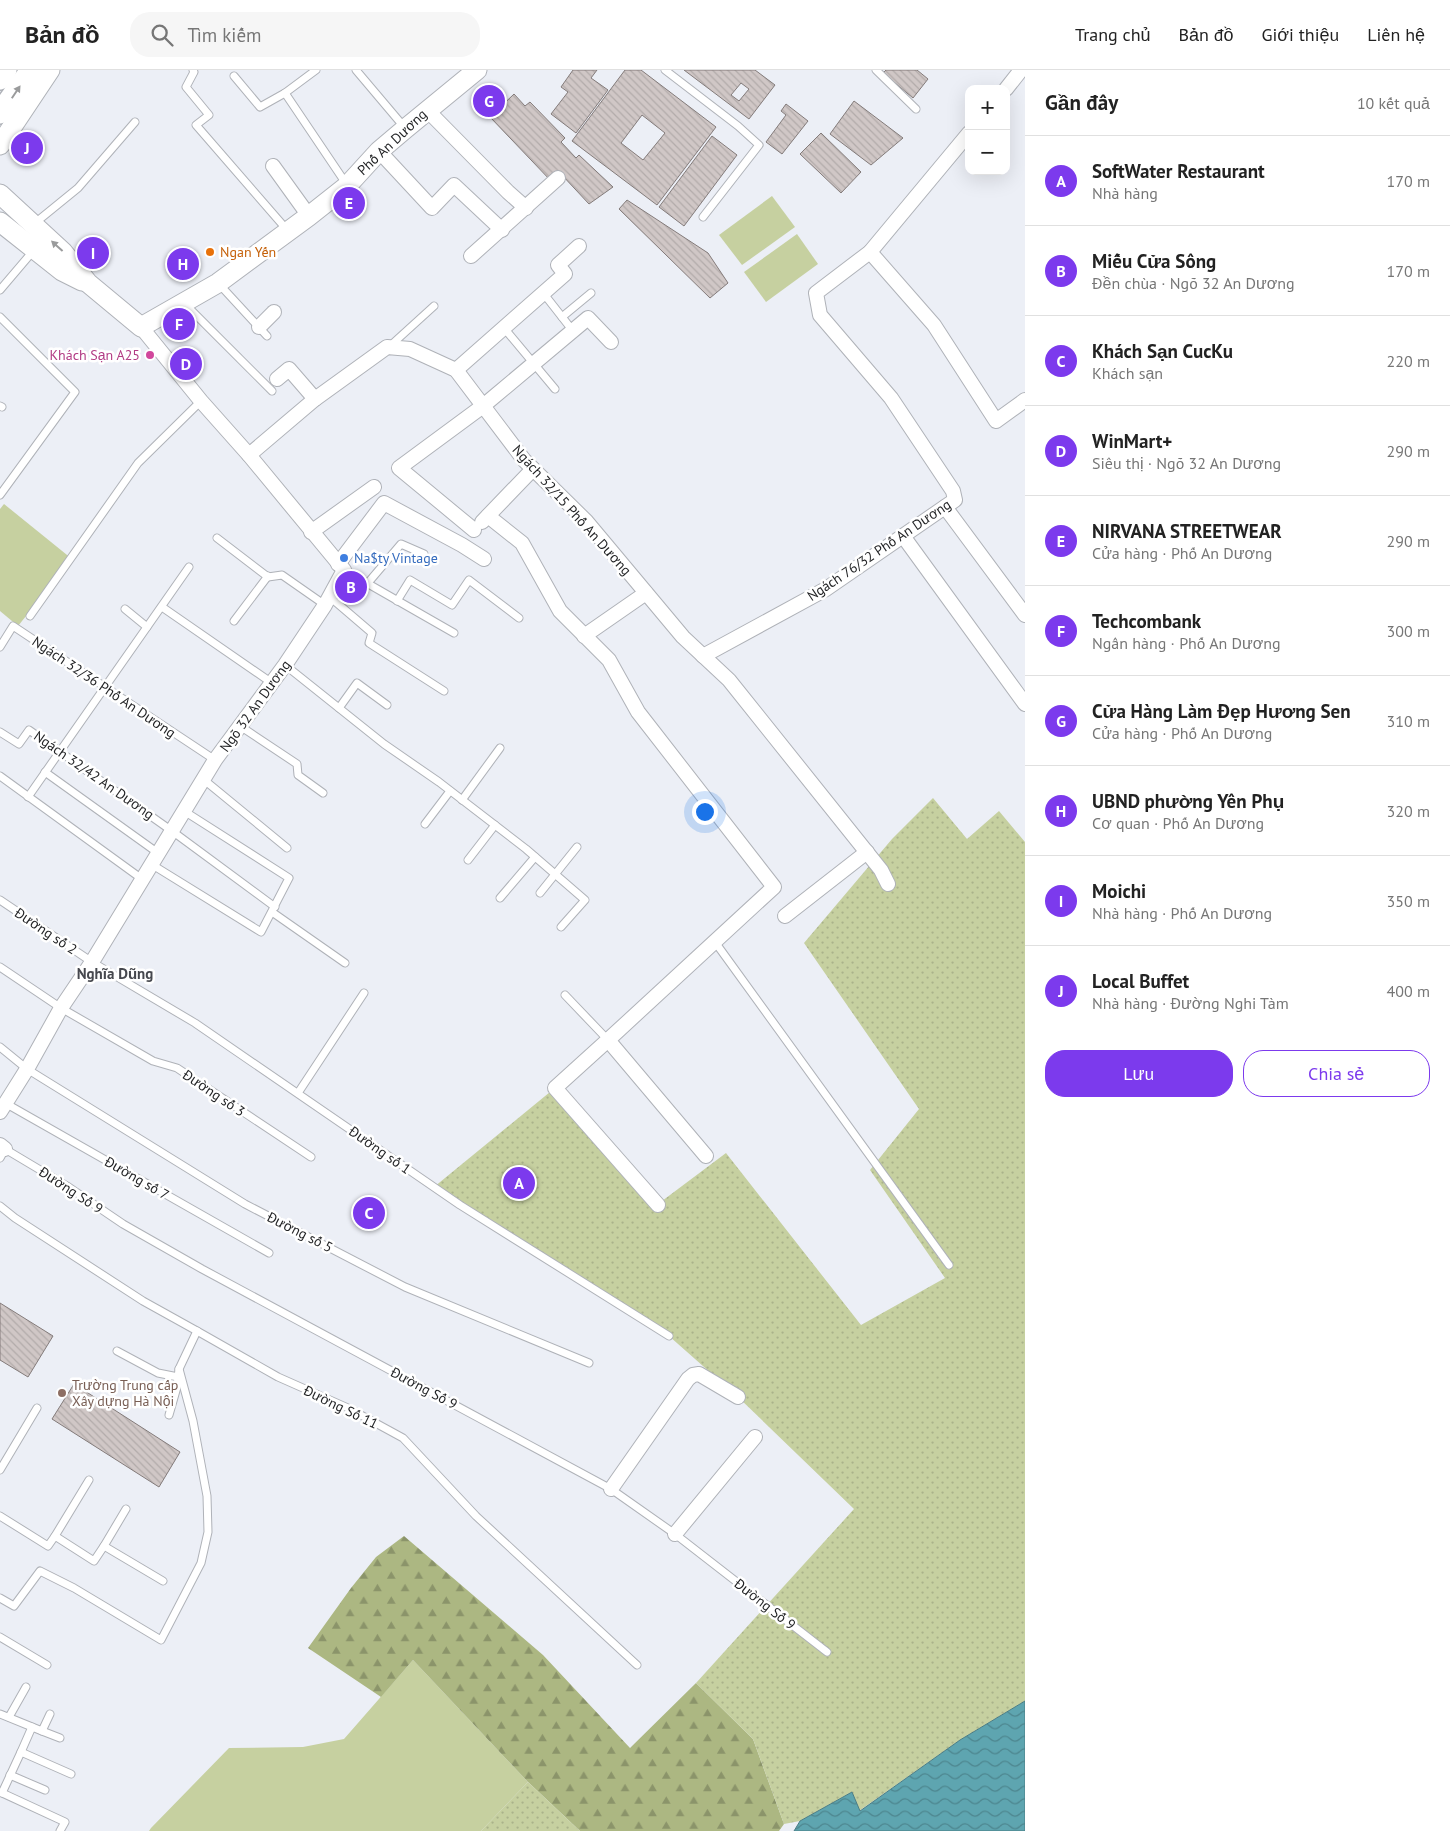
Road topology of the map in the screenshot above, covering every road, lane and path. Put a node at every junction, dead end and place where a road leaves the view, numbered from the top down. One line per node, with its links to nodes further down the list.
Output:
1 (6, 70): 12 (main road)
2 (31, 70): 17 (main road, one-way to 2)
3 (50, 70): 21 (street)
4 (193, 70): 33 (lane)
5 (316, 70): 14 (lane)
6 (356, 70): 19 (lane)
7 (665, 70): 29 (lane)
8 (876, 70): 15 (lane)
9 (1021, 70): 13 (street)
10 (468, 73): 16 (street, Phố An Dương)
11 (234, 76): 14 (lane)
12 (0, 79)
13 (1009, 85)
14 (285, 93): 25 (lane)
15 (916, 109)
16 (427, 110): 19 (street, Phố An Dương); 27 (street)
17 (0, 113)
18 (135, 122): 31 (lane)
19 (405, 129): 22 (street, Phố An Dương)
20 (965, 138): 36 (street, Ngách 76/32 Phố An Dương)
21 (0, 145)
22 (379, 152): 25 (street, Phố An Dương); 32 (street)
23 (273, 166): 28 (street)
24 (558, 178): 27 (street)
25 (347, 186): 28 (street, Phố An Dương)
26 (0, 194): 31 (street)
27 (526, 208): 32 (street)
28 (309, 216): 33 (street, Phố An Dương)
29 (703, 216)
30 (0, 222): 35 (street)
31 (33, 225): 38 (street, one-way to 31)
32 (502, 230): 37 (street)
33 (288, 231): 39 (street, Phố An Dương)
34 (580, 246): 42 (street)
35 (34, 250): 38 (street); 40 (lane)
36 (870, 252): 59 (street); 66 (street, Ngách 76/32 Phố An Dương)
37 (471, 256)
38 (88, 283): 48 (street)
39 (218, 284): 43 (street, Phố An Dương); 50 (lane)
40 (0, 290)
41 (591, 293): 47 (lane)
42 (544, 294): 47 (lane); 49 (street)
43 (185, 304): 48 (street, Phố An Dương); 56 (lane)
44 (434, 306): 53 (lane)
45 (274, 312): 50 (street)
46 (0, 317): 65 (lane)
47 (562, 317): 51 (lane)
48 (141, 327): 60 (street)
49 (504, 328): 54 (lane); 55 (street)
50 (263, 331)
51 (573, 331): 52 (street); 54 (street)
52 (611, 342)
53 (388, 348): 55 (street, Ngách 32/15 Phố An Dương); 58 (street)
54 (534, 363): 57 (lane); 61 (street)
55 (456, 370): 61 (street, Ngách 32/15 Phố An Dương)
56 (274, 385): 58 (street)
57 (555, 389)
58 (315, 399): 62 (street)
59 (1025, 400)
60 (201, 401): 62 (street); 85 (lane)
61 (483, 406): 63 (street, Ngách 32/15 Phố An Dương); 68 (street)
62 (249, 455): 69 (street)
63 (533, 469): 67 (street); 79 (street, Ngách 32/15 Phố An Dương)
64 (374, 487): 69 (street)
65 (0, 495)
66 (945, 507): 70 (street, Ngách 76/32 Phố An Dương); 84 (street)
67 (488, 516): 68 (street); 90 (street)
68 (474, 530): 72 (street)
69 (311, 532): 76 (street)
70 (903, 536): 92 (street, Ngách 76/32 Phố An Dương); 97 (street)
71 (217, 538): 77 (lane)
72 (462, 545): 74 (street); 76 (street, Ngõ 32 An Dương)
73 (424, 554): 78 (lane)
74 (484, 559)
75 (189, 567): 82 (lane)
76 (341, 567): 78 (lane); 80 (street, Ngõ 32 An Dương)
77 (268, 576): 80 (lane); 87 (lane)
78 (367, 584): 81 (lane)
79 (646, 593): 90 (street); 92 (street, Ngách 32/15 Phố An Dương)
80 (328, 601): 93 (street, Ngõ 32 An Dương); 96 (lane)
81 (397, 601): 86 (lane); 89 (lane)
82 (162, 607): 88 (lane); 94 (lane)
83 (125, 609): 88 (lane)
84 (1025, 615)
85 (30, 616)
86 (519, 618)
87 (234, 622)
88 (147, 627): 95 (lane)
89 (454, 633)
90 (584, 636): 131 (street)
91 (0, 646): 95 (lane, Ngách 32/36 Phố An Dương)
92 (703, 656): 118 (street, Ngách 32/15 Phố An Dương)
93 (285, 665): 94 (street, Ngõ 32 An Dương); 99 (lane)
94 (272, 684): 100 (street, Ngõ 32 An Dương)
95 (104, 686): 103 (lane); 104 (lane, Ngách 32/36 Phố An Dương)
96 (444, 692)
97 (1025, 704)
98 (387, 705): 99 (lane)
99 (339, 708): 108 (lane)
100 (240, 726): 104 (street, Ngõ 32 An Dương); 109 (lane)
101 (0, 732): 103 (lane, Ngách 32/42 An Dương)
102 (500, 748): 111 (lane)
103 (59, 752): 105 (lane); 115 (lane, Ngách 32/42 An Dương)
104 (215, 760): 107 (street, Ngõ 32 An Dương)
105 (45, 772): 110 (lane); 120 (lane)
106 (0, 776): 110 (lane)
107 (203, 779): 112 (street, Ngõ 32 An Dương); 117 (lane)
108 (450, 791): 111 (lane); 113 (lane)
109 (323, 793)
110 (28, 796): 123 (lane)
111 (462, 800): 114 (lane)
112 (184, 812): 115 (street, Ngõ 32 An Dương); 128 (lane)
113 (425, 824)
114 (495, 825): 119 (lane); 121 (lane)
115 (172, 830): 120 (street, Ngõ 32 An Dương); 128 (lane, Ngách 32/42 An Dương)
116 (577, 847): 122 (lane)
117 (288, 848)
118 (867, 852): 124 (street, Ngách 32/15 Phố An Dương); 129 (street)
119 (535, 857): 122 (lane); 126 (lane)
120 (154, 859): 123 (street, Ngõ 32 An Dương); 128 (lane)
121 (468, 860)
122 (556, 874): 125 (lane); 130 (lane)
123 (142, 879): 132 (street, Ngõ 32 An Dương)
124 (888, 884)
125 (540, 893)
126 (500, 898)
127 (0, 900): 132 (lane, Đường số 2)
128 (274, 909): 133 (lane, Ngách 32/42 An Dương)
129 (785, 916)
130 (561, 927)
131 (715, 942): 138 (street); 149 (lane)
132 (92, 962): 137 (street, Ngõ 32 An Dương); 141 (lane, Đường số 1)
133 (344, 963)
134 (0, 966): 137 (lane, Đường số 3)
135 (364, 993): 141 (lane)
136 (565, 995): 138 (lane)
137 (61, 1008): 140 (street, Ngõ 32 An Dương); 145 (lane, Đường số 3)
138 (608, 1040): 144 (street); 146 (street)
139 (0, 1047): 140 (lane, Đường số 5)
140 (27, 1069): 142 (street, Ngõ 32 An Dương); 153 (lane, Đường số 5)
141 (298, 1093): 151 (lane, Đường số 1)
142 (3, 1108): 148 (lane, Đường số 7)
143 (2, 1151): 161 (lane, Đường Số 9)
144 (706, 1156)
145 (311, 1157)
146 (658, 1205)
147 (0, 1206): 150 (lane, Đường Số 11)
148 (269, 1253)
149 (949, 1265)
150 (197, 1331): 154 (lane); 172 (lane, Đường Số 11)
151 (669, 1336)
152 (117, 1350): 154 (lane)
153 (589, 1363)
154 (179, 1373): 157 (lane); 168 (lane)
155 (738, 1397): 161 (street)
156 (37, 1408): 159 (lane)
157 (169, 1415)
158 (754, 1437): 164 (street)
159 (0, 1470)
160 (89, 1480): 165 (lane)
161 (611, 1489): 164 (lane, Đường Số 9)
162 (126, 1509): 166 (lane)
163 (0, 1516): 165 (lane)
164 (675, 1534): 170 (lane, Đường Số 9)
165 (55, 1536): 166 (lane)
166 (104, 1546): 167 (lane)
167 (163, 1581)
168 (0, 1598)
169 (0, 1637): 171 (lane)
170 (827, 1652)
171 (47, 1665)
172 (637, 1665)
173 (26, 1687): 176 (lane)
174 (0, 1714): 176 (lane)
175 (50, 1714): 178 (lane)
176 (9, 1717): 177 (lane)
177 (32, 1727): 178 (lane); 180 (lane)
178 (42, 1731): 179 (lane)
179 (60, 1738)
180 (21, 1752): 181 (lane); 182 (lane)
181 (71, 1774)
182 (10, 1775): 183 (lane); 184 (lane)
183 (45, 1790)
184 (1, 1793): 185 (lane)
185 (60, 1831)

